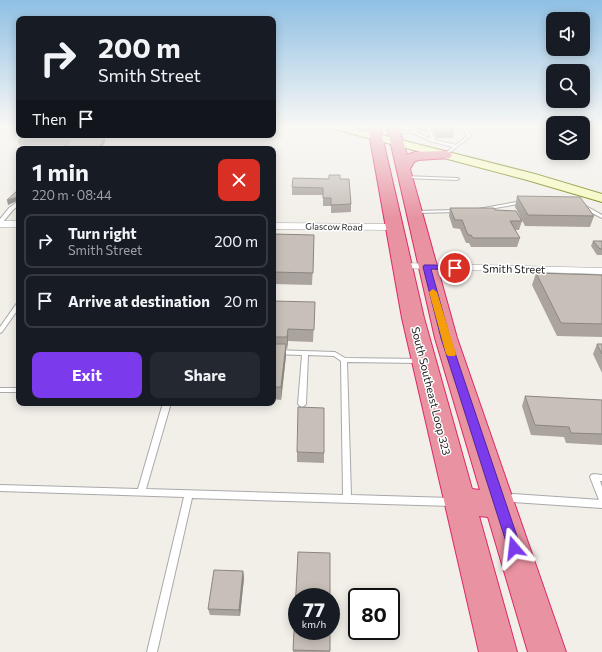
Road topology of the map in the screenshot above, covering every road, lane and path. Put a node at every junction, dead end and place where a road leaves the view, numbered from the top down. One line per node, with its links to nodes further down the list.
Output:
1 (384, 157): 14 (highway, South Southeast Loop 323)
2 (402, 157): 5 (highway, South Southeast Loop 323)
3 (412, 157): 5 (highway)
4 (473, 157): 7 (main road)
5 (404, 173): 6 (lane); 14 (highway, South Southeast Loop 323)
6 (457, 179)
7 (602, 198)
8 (526, 202): 12 (lane)
9 (16, 205): 15 (lane)
10 (582, 206): 13 (lane)
11 (462, 211): 14 (lane)
12 (469, 212)
13 (602, 217)
14 (405, 220): 17 (street, Glascow Road); 18 (highway, South Southeast Loop 323)
15 (0, 223): 16 (street)
16 (16, 224)
17 (276, 226)
18 (414, 266): 19 (street, Smith Street); 25 (highway, South Southeast Loop 323); 37 (highway, South Southeast Loop 323)
19 (602, 271)
20 (16, 308): 21 (lane)
21 (0, 331)
22 (276, 352): 23 (lane)
23 (305, 353): 24 (lane); 28 (lane)
24 (344, 360): 25 (lane); 35 (lane)
25 (423, 361): 36 (highway, South Southeast Loop 323)
26 (0, 390): 27 (lane)
27 (16, 390)
28 (302, 404)
29 (166, 406): 32 (lane)
30 (602, 478): 34 (lane)
31 (0, 488): 32 (lane)
32 (140, 492): 33 (lane)
33 (189, 494): 35 (lane); 39 (lane)
34 (602, 497)
35 (347, 498): 36 (lane)
36 (460, 502): 37 (highway); 40 (highway, South Southeast Loop 323)
37 (500, 504): 38 (lane); 41 (highway, South Southeast Loop 323)
38 (602, 504)
39 (152, 652)
40 (498, 652)
41 (547, 652)

